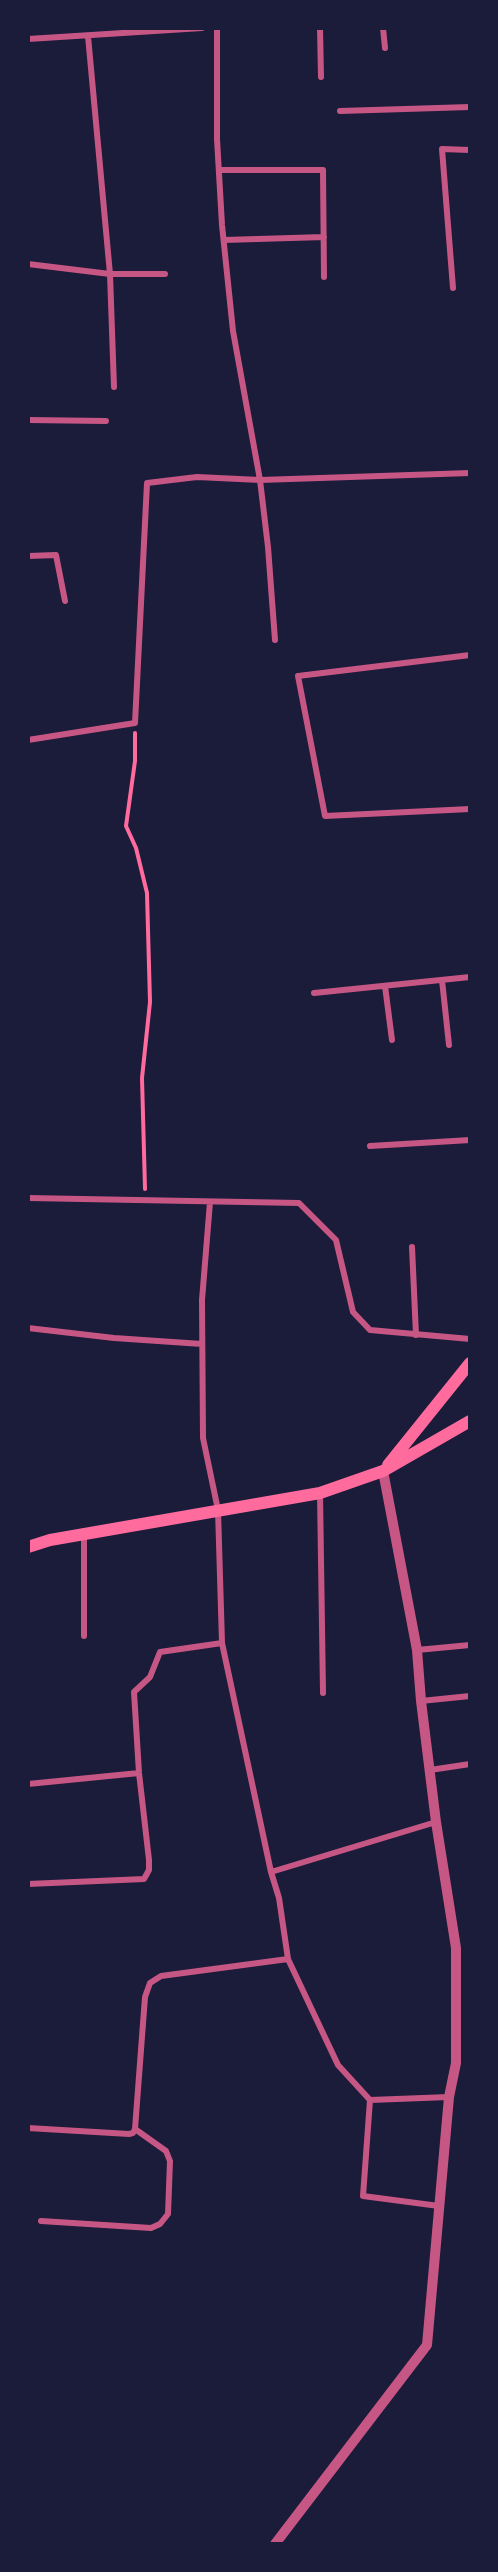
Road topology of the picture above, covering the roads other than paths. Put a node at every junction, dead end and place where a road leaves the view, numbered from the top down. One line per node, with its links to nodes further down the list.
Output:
1 (202, 28): 5 (street)
2 (217, 28): 12 (street)
3 (320, 28): 8 (street)
4 (383, 28): 7 (street)
5 (88, 36): 6 (street); 16 (street)
6 (28, 39)
7 (384, 48)
8 (321, 77)
9 (470, 107): 10 (street)
10 (340, 111)
11 (470, 150): 19 (street)
12 (219, 170): 13 (street); 14 (street)
13 (324, 237): 14 (street); 18 (street)
14 (224, 240): 24 (street)
15 (28, 264): 16 (street)
16 (110, 274): 17 (street); 20 (street)
17 (165, 274)
18 (324, 277)
19 (453, 288)
20 (114, 387)
21 (28, 420): 22 (street)
22 (106, 421)
23 (470, 473): 24 (street)
24 (260, 480): 27 (street); 29 (street)
25 (28, 556): 26 (street)
26 (65, 600)
27 (275, 640)
28 (470, 655): 30 (street)
29 (28, 740)
30 (470, 808)
31 (470, 977): 32 (street)
32 (442, 980): 33 (street); 36 (street)
33 (385, 986): 34 (street); 35 (street)
34 (314, 993)
35 (392, 1040)
36 (449, 1045)
37 (470, 1140): 38 (street)
38 (370, 1146)
39 (28, 1198): 40 (street)
40 (210, 1202): 43 (street); 45 (street)
41 (412, 1247): 43 (street)
42 (28, 1328): 45 (street)
43 (416, 1335): 44 (street)
44 (470, 1339)
45 (202, 1344): 50 (street)
46 (470, 1363): 48 (main road)
47 (470, 1421): 48 (main road)
48 (383, 1470): 49 (main road); 56 (street)
49 (320, 1493): 50 (main road); 57 (street)
50 (218, 1510): 51 (main road); 54 (street)
51 (84, 1534): 52 (main road); 53 (street)
52 (28, 1547)
53 (84, 1636)
54 (222, 1643): 62 (street); 65 (street)
55 (470, 1645): 56 (street)
56 (417, 1650): 59 (street)
57 (323, 1693)
58 (470, 1696): 59 (street)
59 (421, 1701): 61 (street)
60 (470, 1764): 61 (street)
61 (430, 1770): 64 (street)
62 (139, 1773): 63 (street); 66 (street)
63 (28, 1784)
64 (436, 1822): 65 (street); 68 (street)
65 (272, 1872): 67 (street)
66 (28, 1884)
67 (288, 1959): 69 (street); 71 (street)
68 (449, 2097): 69 (street); 72 (street)
69 (370, 2100): 72 (street)
70 (28, 2128): 71 (street)
71 (135, 2129): 73 (street)
72 (439, 2206): 74 (street)
73 (41, 2221)
74 (274, 2544)

